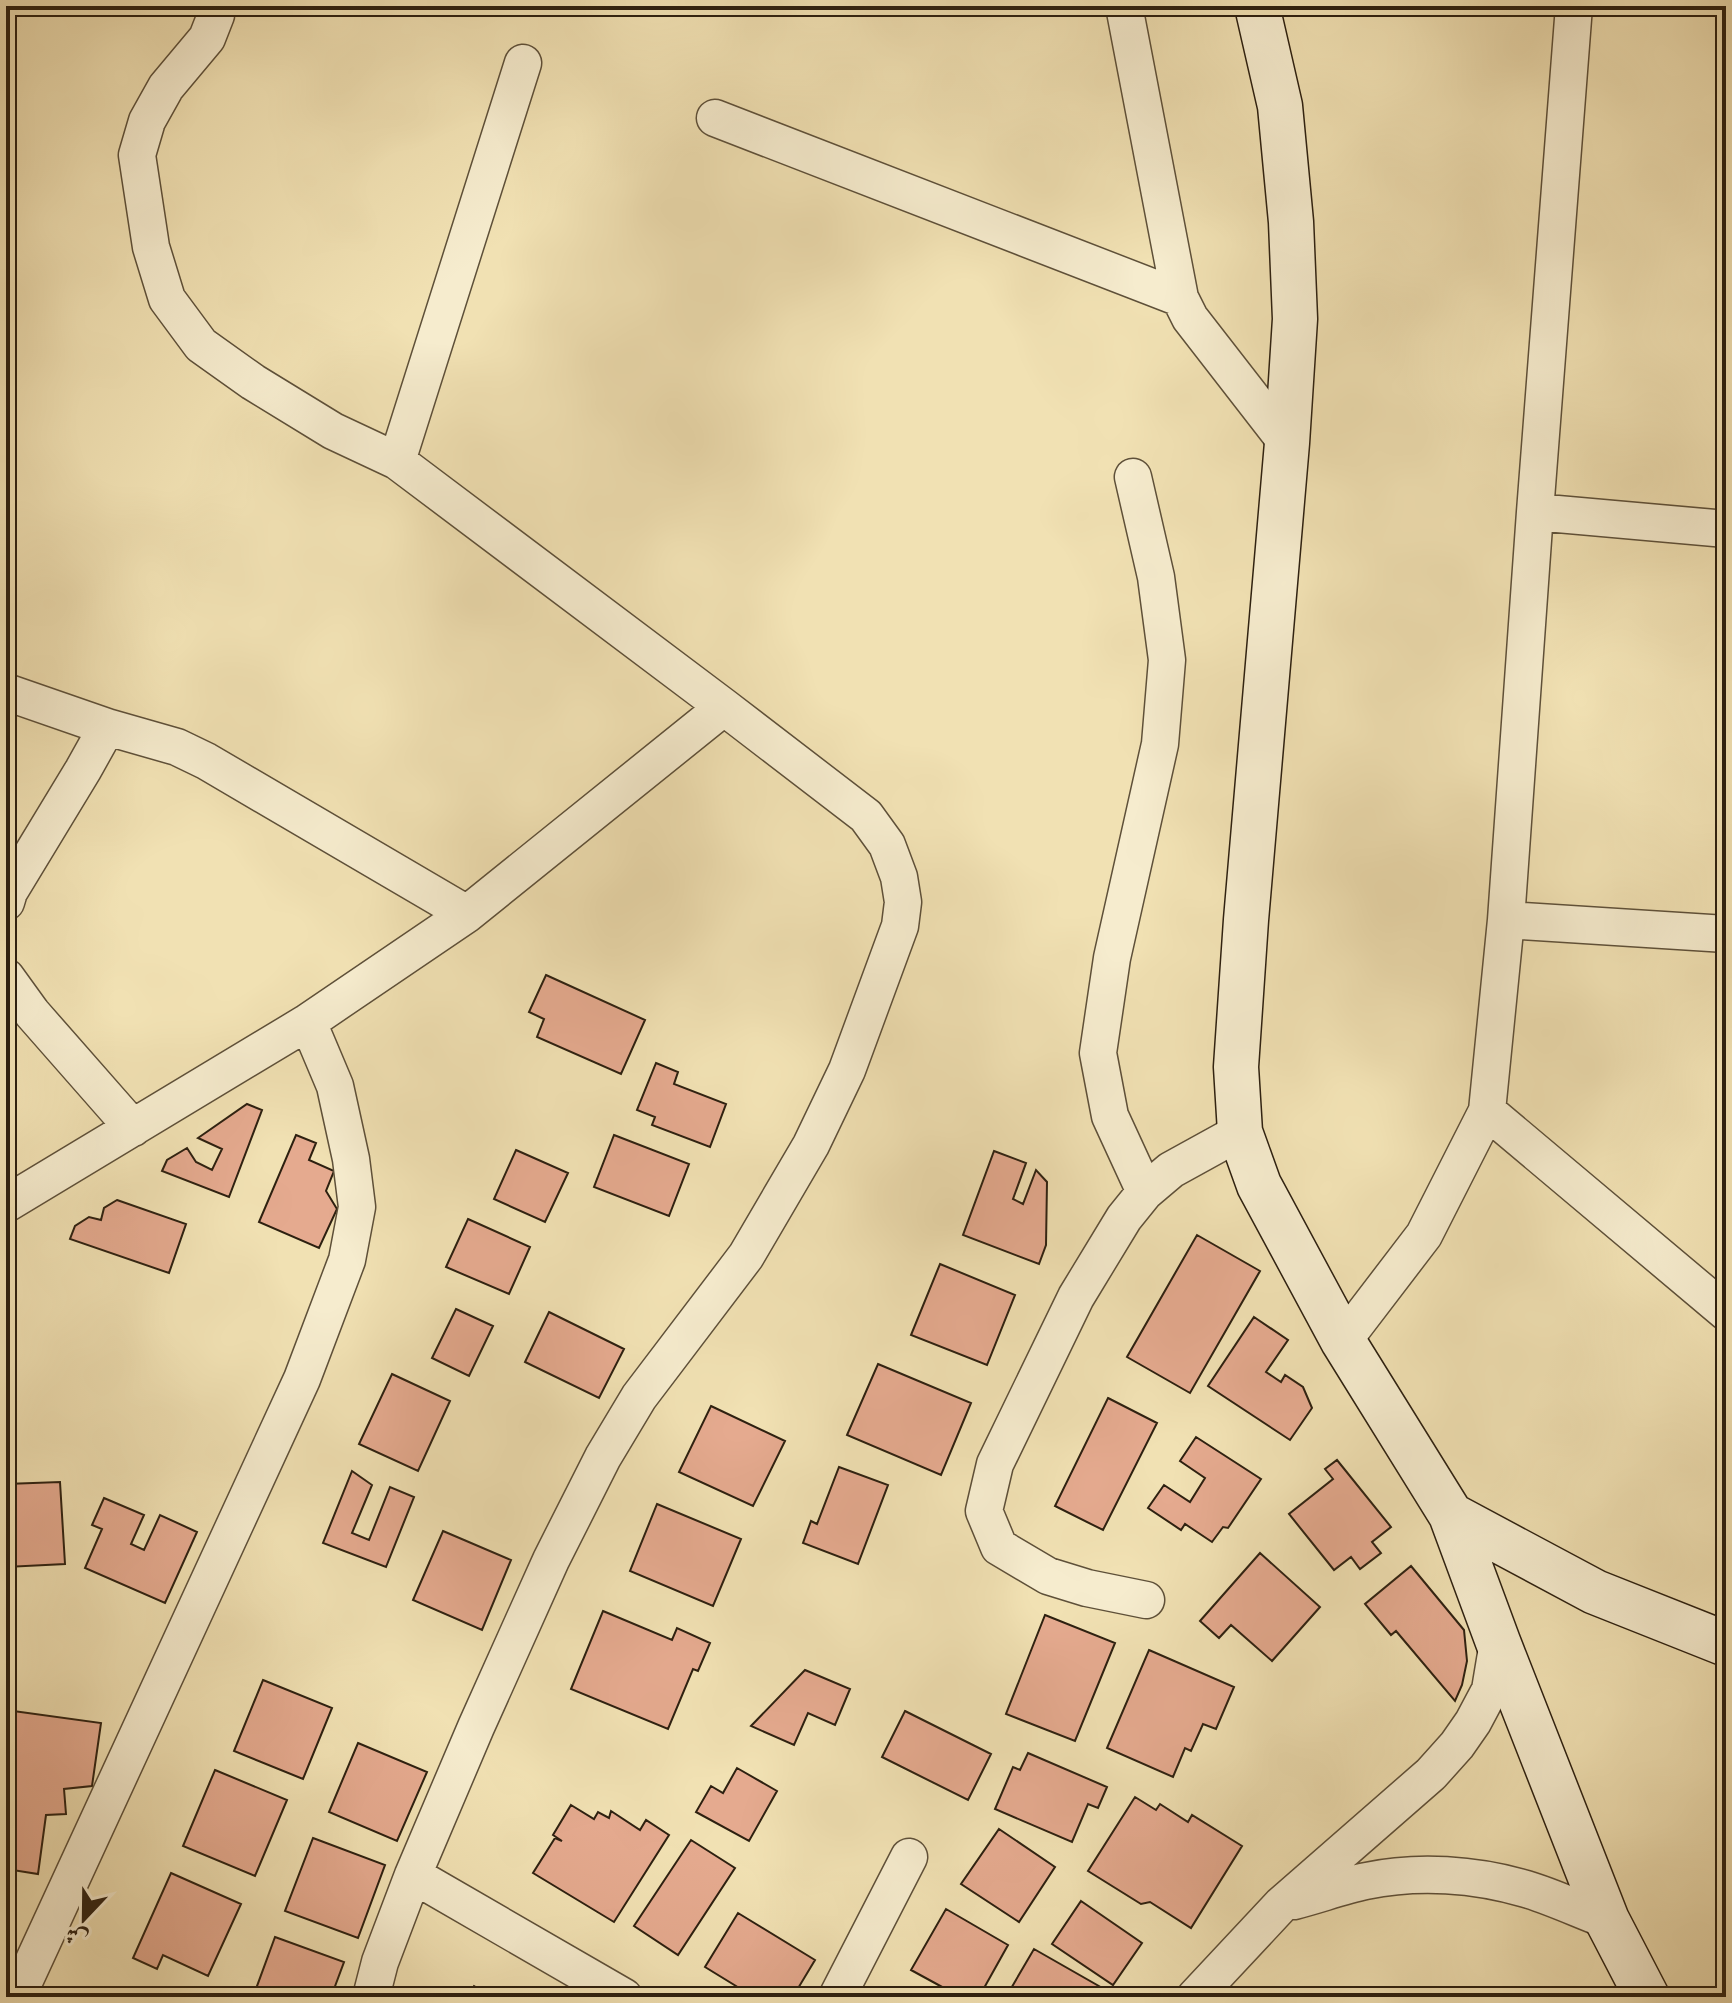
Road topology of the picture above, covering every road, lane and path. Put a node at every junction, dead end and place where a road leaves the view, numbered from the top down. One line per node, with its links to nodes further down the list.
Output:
1 (215, 6): 9 (street)
2 (1124, 6): 7 (street)
3 (1257, 6): 8 (street)
4 (1574, 6): 11 (street)
5 (523, 63): 9 (street)
6 (715, 118): 7 (street)
7 (1180, 298): 8 (street)
8 (1287, 443): 24 (street)
9 (397, 461): 14 (street)
10 (1133, 477): 25 (street)
11 (1535, 512): 12 (street); 18 (street)
12 (1726, 529)
13 (6, 692): 15 (street)
14 (724, 707): 17 (street); 34 (street)
15 (107, 727): 16 (street); 17 (street)
16 (6, 902)
17 (467, 914): 21 (street)
18 (1506, 920): 19 (street); 22 (street)
19 (1726, 934)
20 (6, 977): 23 (street)
21 (308, 1022): 23 (street); 37 (street)
22 (1487, 1111): 27 (street); 28 (street)
23 (133, 1128): 26 (street)
24 (1240, 1132): 25 (street); 28 (street)
25 (1145, 1192): 30 (street)
26 (6, 1204)
27 (1726, 1312)
28 (1343, 1341): 29 (street)
29 (1451, 1515): 31 (street); 32 (street)
30 (1146, 1600)
31 (1498, 1642): 35 (street); 36 (street)
32 (1726, 1644)
33 (909, 1857): 40 (street)
34 (413, 1875): 38 (street); 39 (street)
35 (1281, 1905): 36 (street); 41 (street)
36 (1607, 1920): 42 (street)
37 (17, 1997)
38 (371, 1997)
39 (624, 1997)
40 (837, 1997)
41 (1195, 1997)
42 (1647, 1997)

